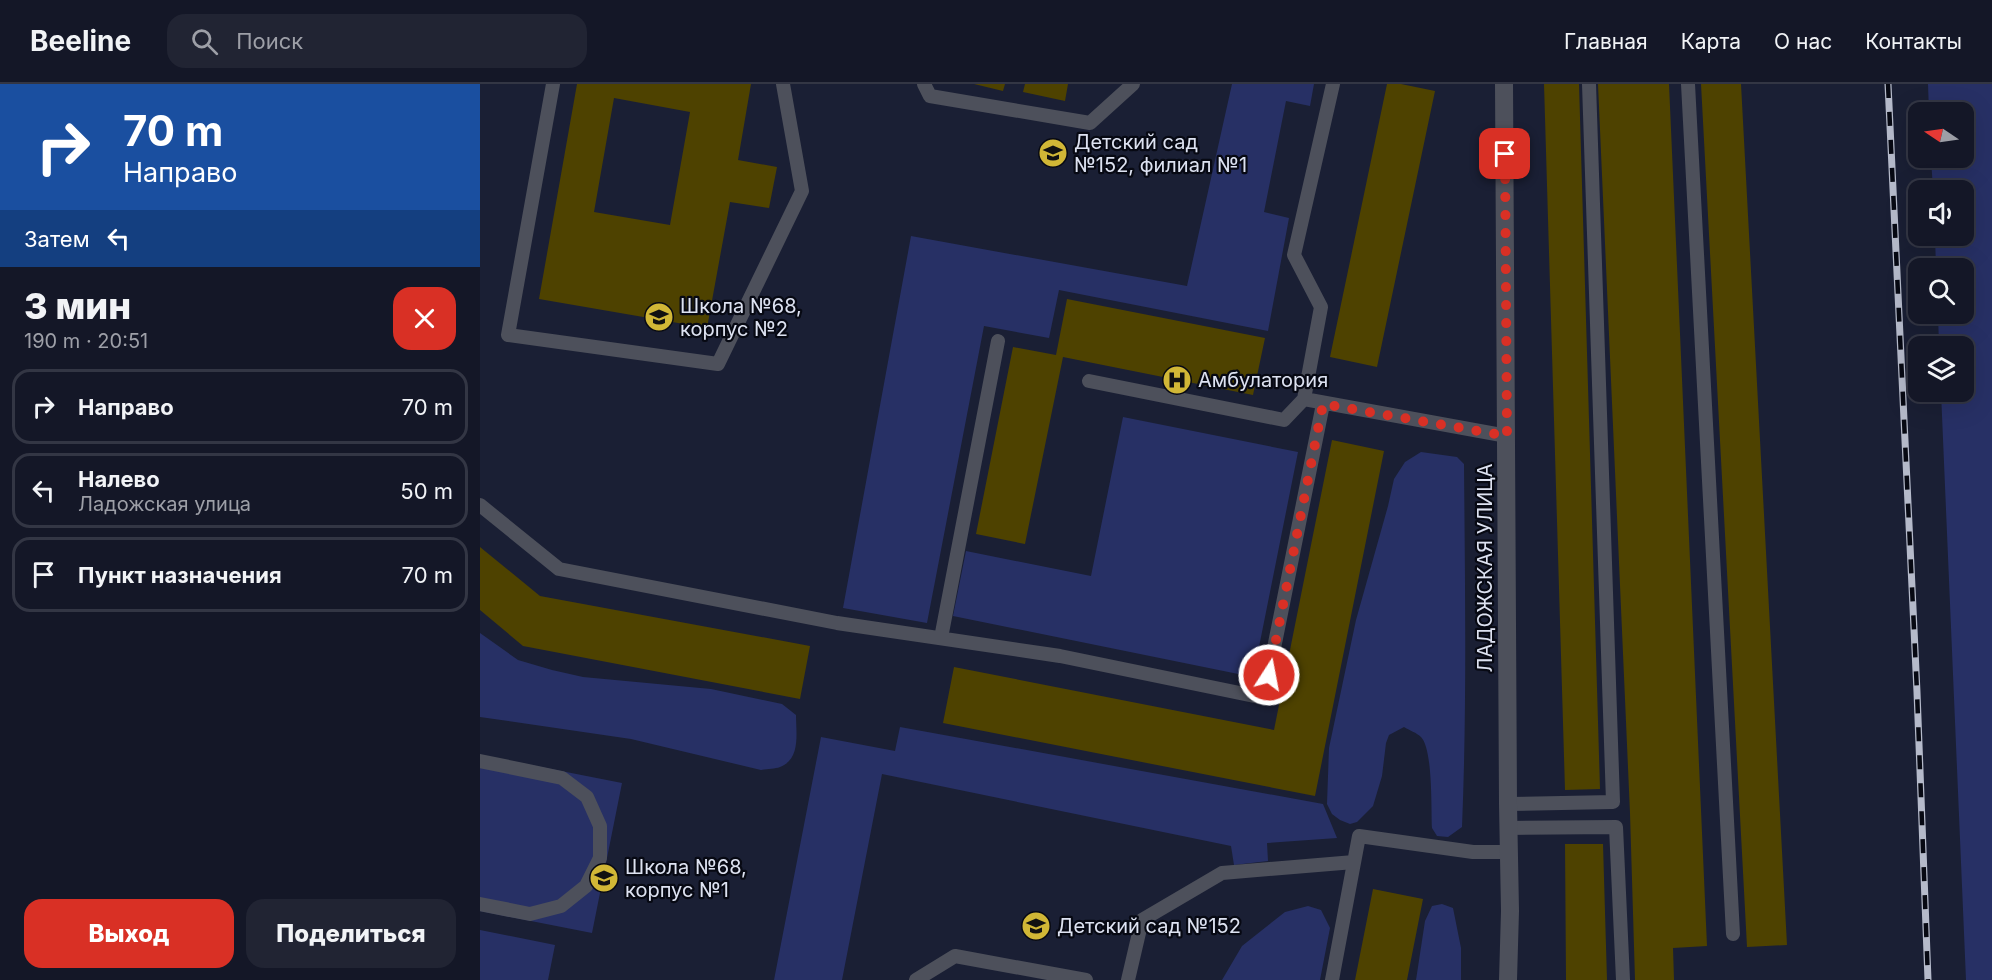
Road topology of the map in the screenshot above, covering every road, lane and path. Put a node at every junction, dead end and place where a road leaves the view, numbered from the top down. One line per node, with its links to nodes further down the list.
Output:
1 (553, 84): 2 (lane)
2 (783, 84)
3 (924, 84): 4 (lane)
4 (1133, 84)
5 (1333, 84): 11 (lane)
6 (1504, 84): 13 (street, ЛАДОЖСКАЯ УЛИЦА)
7 (1589, 84): 17 (lane)
8 (1688, 84): 22 (lane)
9 (998, 341): 15 (lane)
10 (1089, 381): 11 (lane)
11 (1304, 399): 12 (lane)
12 (1323, 404): 13 (lane); 15 (lane)
13 (1507, 436): 17 (street, ЛАДОЖСКАЯ УЛИЦА)
14 (480, 505): 15 (lane)
15 (941, 638)
16 (480, 761): 21 (lane)
17 (1508, 804): 18 (street, ЛАДОЖСКАЯ УЛИЦА)
18 (1508, 828): 19 (street, ЛАДОЖСКАЯ УЛИЦА); 28 (lane)
19 (1509, 852): 20 (lane); 27 (street, ЛАДОЖСКАЯ УЛИЦА)
20 (1354, 862): 25 (lane); 26 (lane)
21 (480, 904)
22 (1733, 934)
23 (916, 980): 24 (lane)
24 (1086, 980)
25 (1128, 980)
26 (1332, 980)
27 (1508, 980)
28 (1623, 980)

